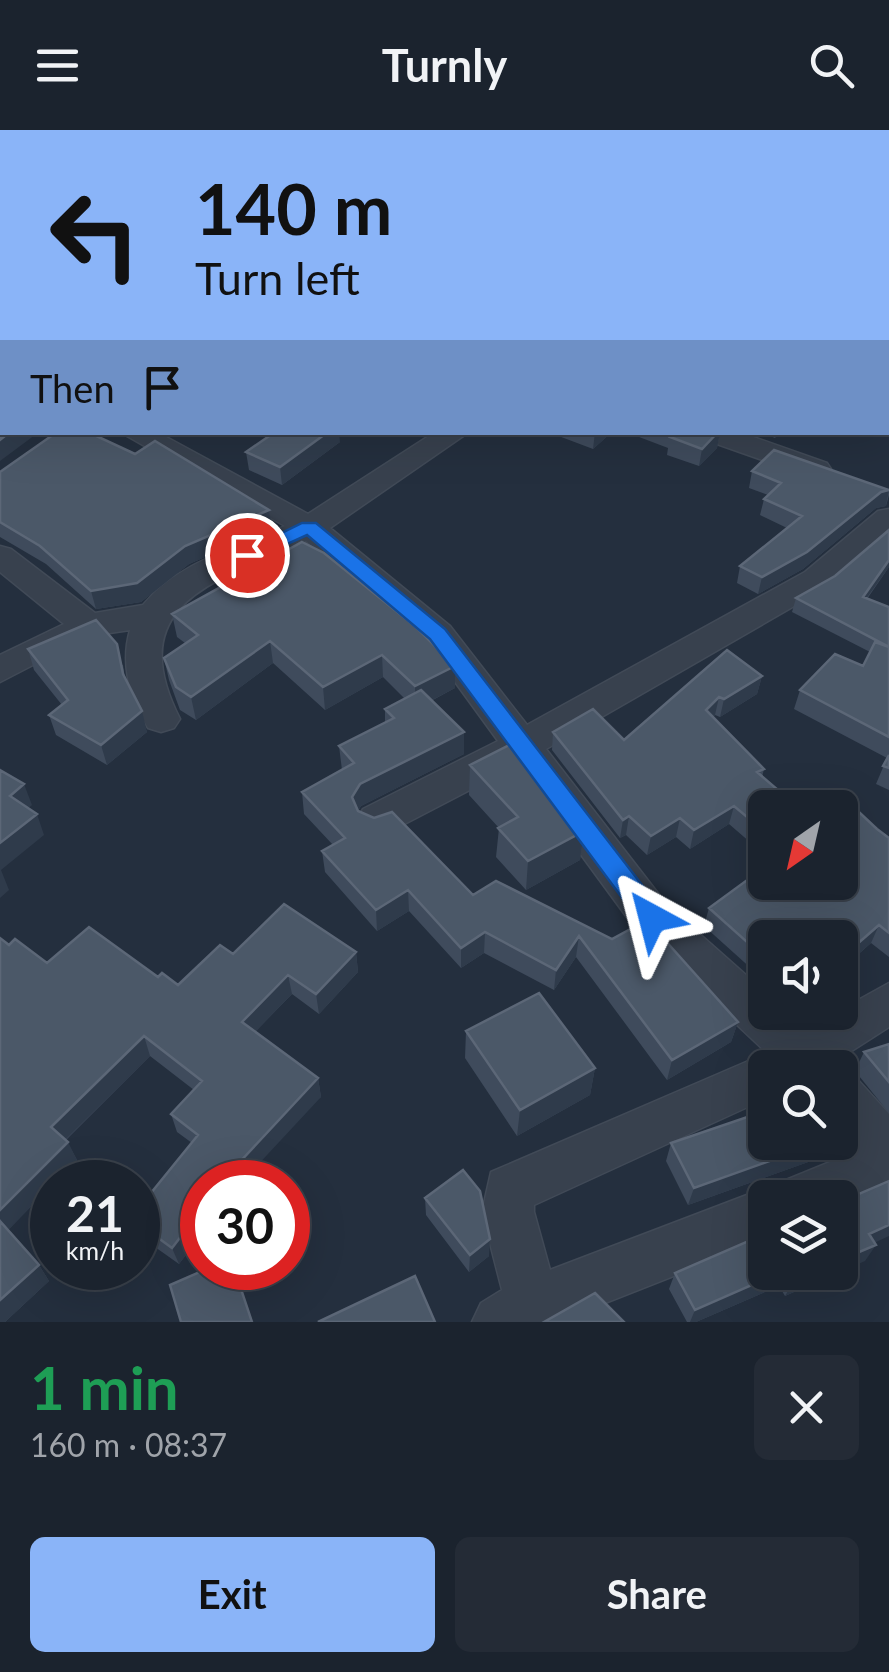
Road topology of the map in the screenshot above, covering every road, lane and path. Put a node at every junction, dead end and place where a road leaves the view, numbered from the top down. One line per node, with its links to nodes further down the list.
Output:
1 (140, 435): 6 (street)
2 (450, 435): 6 (street)
3 (719, 435): 4 (street)
4 (845, 479)
5 (886, 501): 12 (street)
6 (309, 527): 8 (street); 12 (street)
7 (0, 556): 9 (street)
8 (153, 615): 9 (street); 11 (street)
9 (88, 625): 10 (street)
10 (0, 670)
11 (161, 719)
12 (520, 747): 13 (street); 15 (street)
13 (377, 820)
14 (889, 1003): 16 (street)
15 (777, 1050)
16 (818, 1050)
17 (748, 1086): 23 (street)
18 (858, 1115): 19 (street)
19 (889, 1151)
20 (889, 1163): 21 (street)
21 (848, 1180)
22 (748, 1221): 23 (street)
23 (516, 1313)

